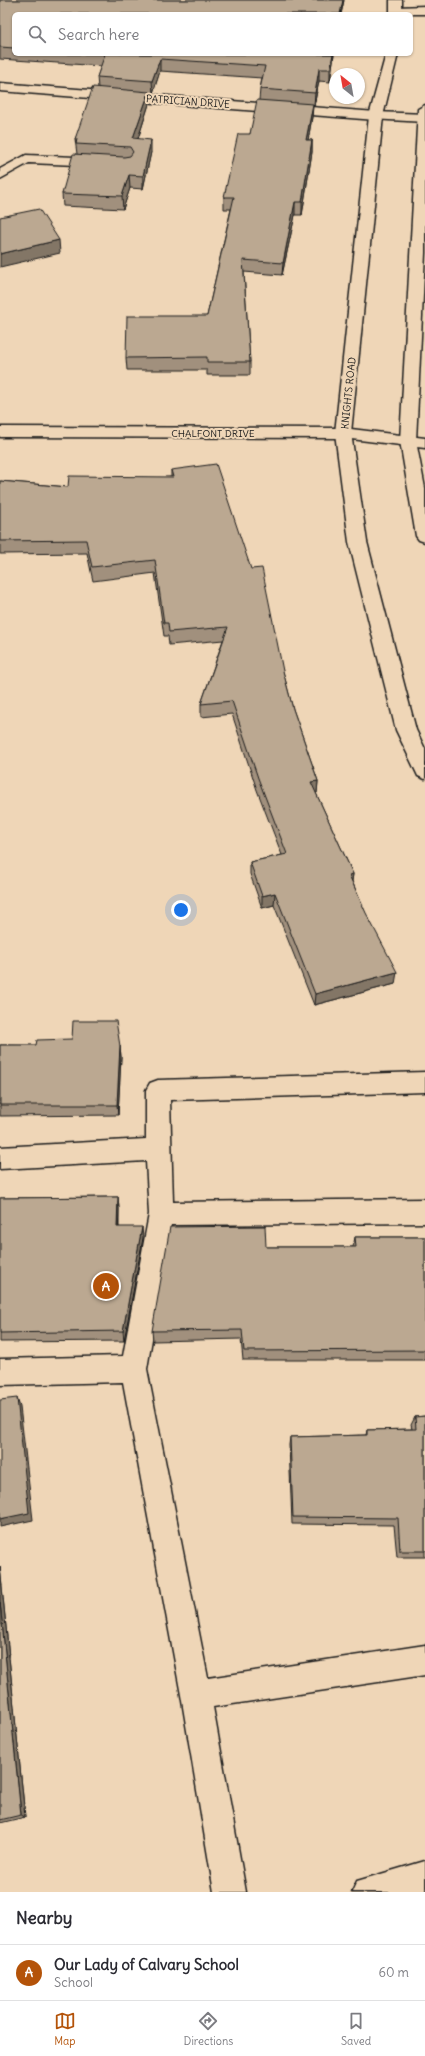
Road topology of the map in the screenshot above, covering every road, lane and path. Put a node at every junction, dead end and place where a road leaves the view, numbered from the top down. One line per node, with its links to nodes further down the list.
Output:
1 (396, 8): 2 (main road)
2 (425, 10)
3 (391, 56): 6 (main road, KNIGHTS ROAD)
4 (0, 87): 6 (main road, PATRICIAN DRIVE)
5 (425, 115): 6 (main road, PATRICIAN DRIVE); 11 (main road)
6 (376, 116): 10 (main road, KNIGHTS ROAD)
7 (110, 163): 8 (main road)
8 (0, 175)
9 (0, 432): 10 (main road, CHALFONT DRIVE)
10 (343, 433): 11 (main road, CHALFONT DRIVE); 14 (main road, KNIGHTS ROAD)
11 (408, 441): 12 (main road, CHALFONT DRIVE); 13 (main road)
12 (425, 443)
13 (425, 536)
14 (425, 771)
15 (425, 1082): 16 (main road)
16 (158, 1149): 17 (main road); 19 (main road)
17 (0, 1158)
18 (425, 1211): 19 (main road)
19 (161, 1214): 20 (main road)
20 (134, 1369): 21 (main road); 23 (main road)
21 (0, 1372)
22 (425, 1660): 23 (main road)
23 (196, 1695): 25 (main road)
24 (425, 1877): 26 (main road)
25 (230, 1892)
26 (368, 1892)

